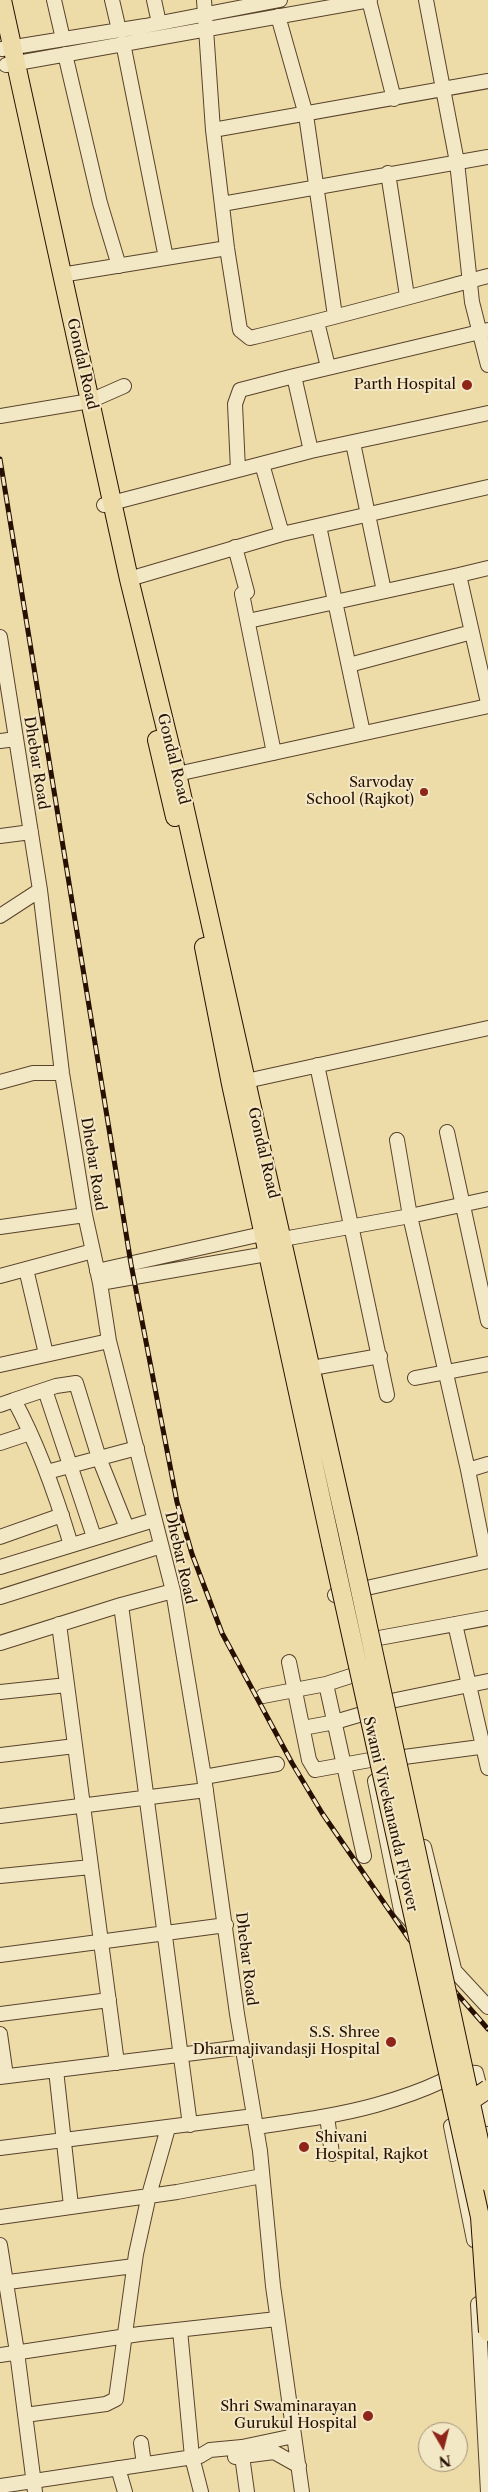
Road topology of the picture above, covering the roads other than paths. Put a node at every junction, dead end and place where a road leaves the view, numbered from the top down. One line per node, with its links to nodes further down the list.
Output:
1 (2, 0): 14 (main road, Gondal Road)
2 (54, 0): 13 (street)
3 (112, 0): 12 (street)
4 (154, 0): 11 (street)
5 (204, 0): 10 (street)
6 (276, 0): 10 (street)
7 (369, 0): 9 (street); 18 (street)
8 (426, 0): 17 (street)
9 (278, 16): 10 (street); 19 (street)
10 (206, 21): 11 (street); 12 (street); 20 (street)
11 (159, 23): 12 (street)
12 (121, 37): 13 (street); 15 (street); 27 (street)
13 (63, 39): 14 (street)
14 (8, 52): 15 (street); 29 (main road, Gondal Road); 40 (main road, Gondal Road)
15 (65, 54): 28 (street)
16 (488, 81): 17 (street)
17 (442, 89): 18 (street); 22 (street)
18 (394, 99): 19 (street)
19 (306, 115): 20 (street); 24 (street)
20 (213, 130): 25 (street)
21 (488, 157): 22 (street)
22 (457, 162): 23 (street); 31 (street)
23 (388, 173): 24 (street); 32 (street)
24 (316, 186): 25 (street); 33 (street)
25 (222, 204): 26 (street)
26 (227, 248): 27 (street); 34 (street)
27 (166, 258): 28 (street)
28 (119, 266): 29 (street)
29 (61, 275): 40 (main road, Gondal Road)
30 (488, 276): 31 (street)
31 (471, 280): 32 (street); 35 (street)
32 (407, 296): 33 (street)
33 (334, 316): 34 (street)
34 (317, 322): 37 (street)
35 (485, 330): 36 (street); 37 (street)
36 (488, 365)
37 (328, 367): 38 (street)
38 (294, 376): 44 (street); 46 (street)
39 (124, 386): 40 (street)
40 (85, 401): 42 (street); 48 (main road, Gondal Road)
41 (488, 413): 43 (street)
42 (0, 416)
43 (353, 443): 44 (street); 49 (street)
44 (311, 451): 45 (street)
45 (262, 464): 46 (street); 51 (street)
46 (238, 470): 48 (street)
47 (488, 487): 49 (street)
48 (108, 503): 55 (main road, Gondal Road); 76 (main road, Gondal Road)
49 (368, 513): 50 (street); 56 (street)
50 (319, 526): 51 (street); 57 (street)
51 (282, 534): 52 (street)
52 (235, 547): 55 (street); 58 (street)
53 (488, 568): 54 (street)
54 (458, 575): 56 (street); 59 (street)
55 (129, 579): 67 (main road, Gondal Road)
56 (384, 591): 57 (street)
57 (336, 601): 58 (street); 61 (street)
58 (248, 621): 66 (street)
59 (472, 632): 61 (street); 62 (street)
60 (0, 636): 64 (street, Dhebar Road)
61 (349, 665): 63 (street)
62 (488, 704): 63 (street)
63 (363, 733): 66 (street)
64 (16, 739): 65 (street); 68 (street, Dhebar Road)
65 (0, 741)
66 (274, 753): 67 (street)
67 (177, 774): 76 (main road, Gondal Road)
68 (31, 832): 69 (street); 70 (street, Dhebar Road)
69 (0, 836)
70 (40, 890): 71 (street); 74 (street, Dhebar Road)
71 (0, 916)
72 (488, 1028): 73 (street)
73 (316, 1066): 76 (street); 83 (street)
74 (62, 1073): 75 (street); 81 (street, Dhebar Road)
75 (0, 1082)
76 (238, 1083): 85 (main road, Gondal Road); 86 (main road, Gondal Road)
77 (448, 1132): 80 (street)
78 (397, 1140): 82 (street)
79 (488, 1199): 80 (street)
80 (462, 1205): 82 (street); 92 (street)
81 (85, 1215): 84 (street); 87 (street, Dhebar Road)
82 (410, 1216): 83 (street); 99 (street)
83 (351, 1226): 86 (street); 95 (street)
84 (0, 1227)
85 (264, 1234): 86 (street); 88 (main road, Gondal Road); 91 (street)
86 (283, 1239): 88 (street); 98 (main road, Gondal Road)
87 (93, 1251): 89 (street); 91 (street, Dhebar Road)
88 (268, 1255): 91 (street); 116 (main road, Gondal Road)
89 (26, 1269): 90 (street); 94 (street)
90 (0, 1276)
91 (98, 1277): 93 (street, Dhebar Road)
92 (488, 1321)
93 (109, 1341): 94 (street); 107 (street, Dhebar Road)
94 (46, 1354): 97 (street)
95 (380, 1356): 98 (street); 102 (street)
96 (488, 1364): 99 (street)
97 (0, 1365)
98 (312, 1368): 114 (main road, Gondal Road)
99 (445, 1374): 100 (street); 111 (street)
100 (415, 1378)
101 (45, 1390): 103 (street); 108 (street); 110 (street)
102 (386, 1395)
103 (14, 1400): 104 (street); 105 (street)
104 (0, 1405)
105 (30, 1433): 106 (street); 112 (street)
106 (0, 1442)
107 (137, 1448): 108 (street); 115 (street, Dhebar Road)
108 (99, 1458): 110 (street); 117 (street)
109 (488, 1464): 111 (street)
110 (70, 1466): 112 (street); 119 (street)
111 (468, 1470): 122 (street)
112 (47, 1472): 113 (street)
113 (62, 1515): 118 (street); 120 (street)
114 (344, 1517): 124 (street); 178 (main road, Swami Vivekananda Flyover, bridge)
115 (154, 1520): 117 (street); 121 (street, Dhebar Road)
116 (326, 1521): 126 (street); 178 (main road, Swami Vivekananda Flyover, bridge)
117 (127, 1528): 119 (street)
118 (0, 1537)
119 (94, 1537): 120 (street)
120 (71, 1545): 123 (street)
121 (161, 1546): 125 (street, Dhebar Road); 127 (street)
122 (487, 1561): 124 (street)
123 (0, 1567)
124 (367, 1587): 126 (street); 132 (street)
125 (173, 1591): 128 (street); 155 (street, Dhebar Road)
126 (335, 1595): 135 (street)
127 (0, 1597)
128 (121, 1605): 130 (street); 156 (street)
129 (488, 1618): 131 (street)
130 (59, 1624): 133 (street); 137 (street)
131 (455, 1624): 132 (street); 139 (street)
132 (379, 1638): 143 (street)
133 (0, 1643)
134 (289, 1662): 140 (street)
135 (354, 1675): 138 (street); 144 (street)
136 (488, 1681): 139 (street)
137 (67, 1684): 141 (street); 147 (street)
138 (326, 1684): 140 (street); 145 (street)
139 (470, 1685): 143 (street); 148 (street)
140 (295, 1690): 142 (street); 146 (street)
141 (0, 1692)
142 (263, 1696)
143 (391, 1701): 150 (street)
144 (362, 1714): 145 (street); 151 (street)
145 (335, 1722): 146 (street); 152 (street)
146 (303, 1728): 152 (street)
147 (75, 1746): 149 (street); 157 (street)
148 (486, 1746): 150 (street); 154 (street)
149 (0, 1755)
150 (404, 1757): 166 (street)
151 (370, 1760): 152 (street); 166 (street)
152 (343, 1763): 159 (street)
153 (277, 1764): 155 (street)
154 (488, 1768)
155 (205, 1784): 156 (street); 162 (street, Dhebar Road)
156 (146, 1798): 157 (street); 163 (street)
157 (83, 1806): 158 (street); 160 (street)
158 (0, 1816)
159 (364, 1856)
160 (91, 1867): 161 (street); 164 (street)
161 (0, 1876)
162 (226, 1925): 163 (street); 171 (street, Dhebar Road)
163 (165, 1934): 164 (street); 172 (street)
164 (101, 1942): 165 (street); 167 (street)
165 (0, 1955)
166 (454, 1972): 168 (street)
167 (108, 2000): 169 (street); 173 (street)
168 (488, 2007)
169 (0, 2014)
170 (0, 2034): 175 (street)
171 (243, 2048): 172 (street); 180 (street, Dhebar Road)
172 (181, 2055): 173 (street); 182 (street)
173 (117, 2063): 174 (street)
174 (56, 2070): 175 (street); 184 (street)
175 (3, 2077)
176 (442, 2081): 179 (street); 181 (street); 193 (street)
177 (488, 2089): 178 (main road, bridge)
178 (463, 2104): 181 (main road, Swami Vivekananda Flyover, bridge)
179 (327, 2116): 180 (street); 186 (street)
180 (255, 2121): 182 (street); 187 (street, Dhebar Road)
181 (478, 2121): 188 (main road, Swami Vivekananda Flyover, bridge); 199 (main road, Swami Vivekananda Flyover, bridge)
182 (190, 2125): 183 (street)
183 (168, 2128): 184 (street); 189 (street)
184 (66, 2139): 185 (street); 190 (street)
185 (0, 2148)
186 (332, 2154)
187 (262, 2176): 189 (street); 197 (street, Dhebar Road)
188 (488, 2182)
189 (149, 2195): 190 (street); 195 (street)
190 (71, 2206): 191 (street)
191 (0, 2217)
192 (488, 2222): 193 (street)
193 (472, 2226): 217 (street)
194 (0, 2244): 196 (street)
195 (134, 2266): 196 (street); 200 (street)
196 (3, 2283): 201 (street)
197 (277, 2319): 198 (street); 204 (street, Dhebar Road)
198 (180, 2330): 200 (street); 206 (street)
199 (488, 2332)
200 (123, 2337): 201 (street); 203 (street)
201 (17, 2352): 202 (street); 203 (street)
202 (0, 2355)
203 (25, 2415): 212 (street)
204 (294, 2436): 206 (street); 209 (street, Dhebar Road)
205 (141, 2443): 208 (street)
206 (196, 2456): 207 (street); 208 (street); 214 (street)
207 (242, 2456): 209 (street); 215 (street)
208 (144, 2464): 210 (street)
209 (299, 2466): 216 (street, Dhebar Road)
210 (118, 2468): 212 (street); 213 (street)
211 (0, 2486): 212 (street)
212 (34, 2486)
213 (124, 2492)
214 (201, 2492)
215 (247, 2492)
216 (302, 2492)
217 (488, 2492)

